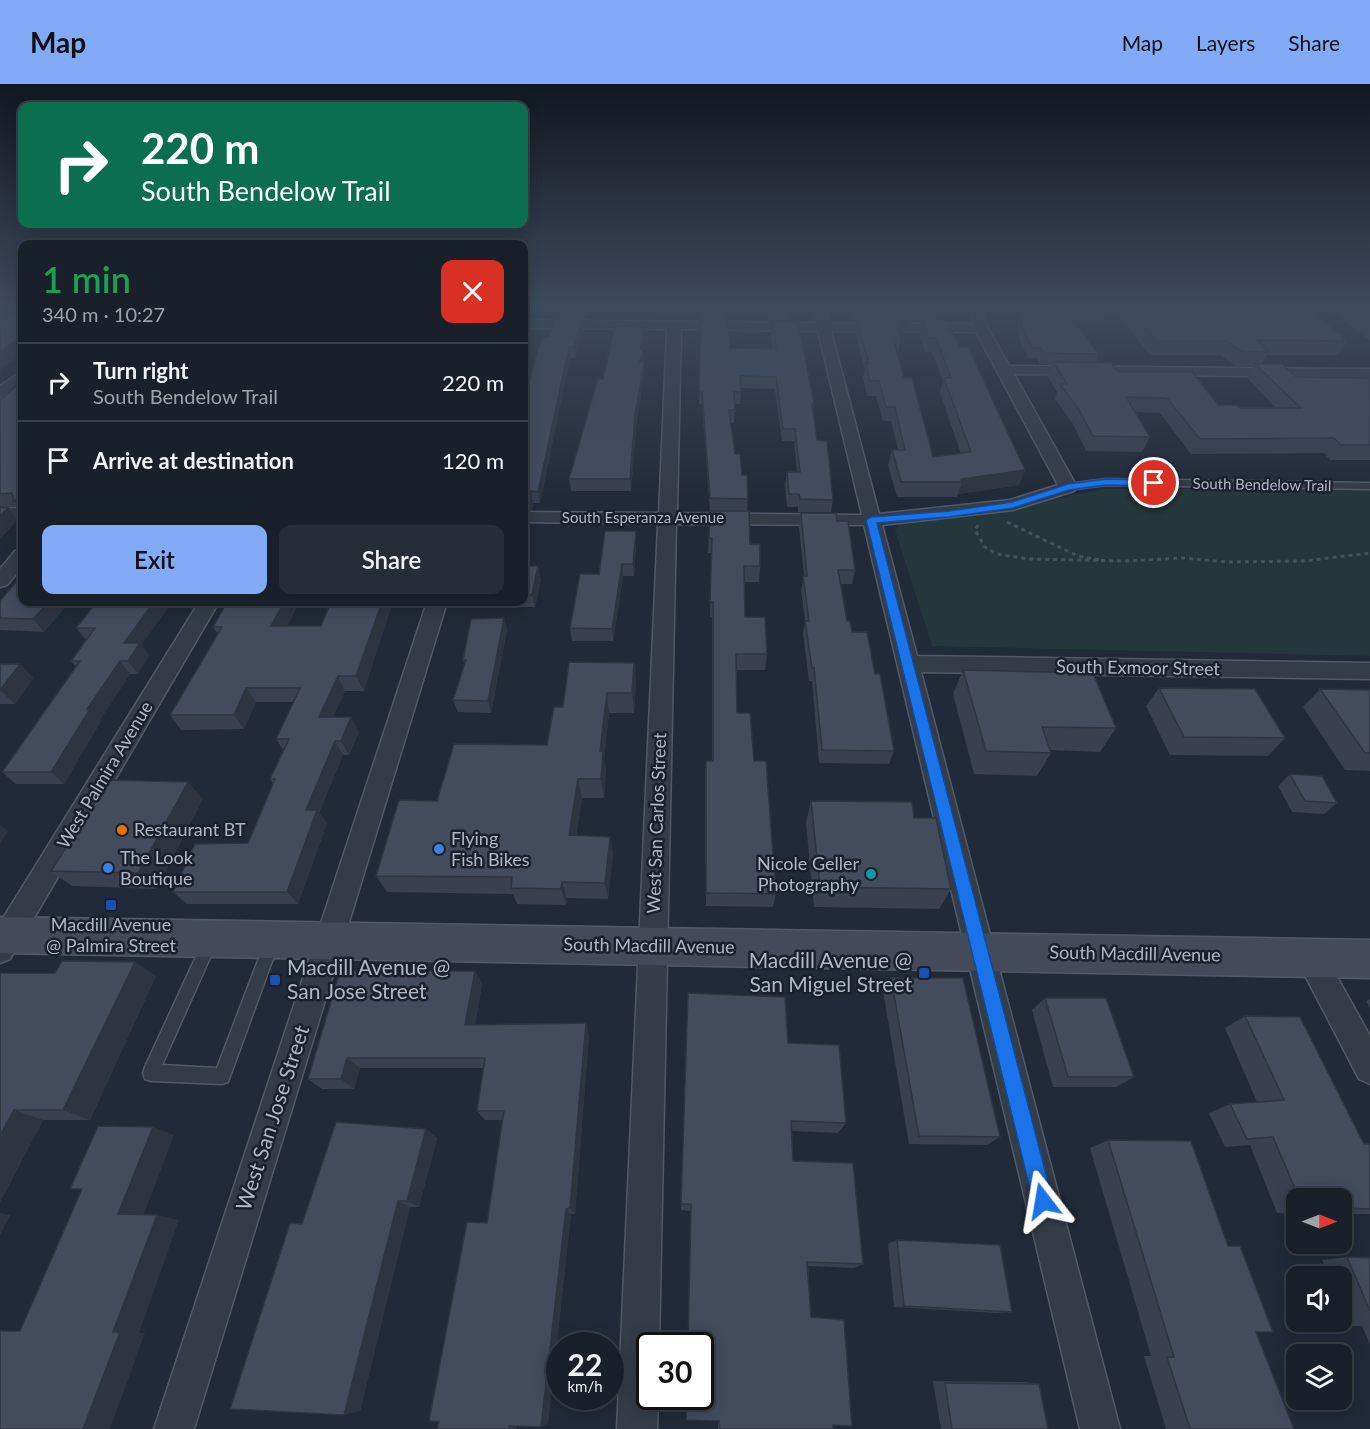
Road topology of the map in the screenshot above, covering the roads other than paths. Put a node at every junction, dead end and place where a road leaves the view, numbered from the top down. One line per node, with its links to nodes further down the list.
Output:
1 (673, 372): 13 (street, West San Carlos Street)
2 (834, 372): 14 (street)
3 (1005, 372): 9 (street)
4 (1220, 372): 5 (street)
5 (1370, 373)
6 (18, 378): 7 (street)
7 (0, 394)
8 (1370, 486): 9 (lane, South Bendelow Trail)
9 (1068, 487): 14 (street, South Bendelow Trail)
10 (0, 513): 11 (street)
11 (18, 513)
12 (528, 517): 13 (street, South Esperanza Avenue)
13 (668, 518): 14 (street, South Esperanza Avenue); 25 (street, West San Carlos Street)
14 (871, 520): 19 (street)
15 (18, 560): 16 (street)
16 (0, 581)
17 (207, 606): 24 (street, West Palmira Avenue)
18 (437, 606): 23 (street, West San Jose Street)
19 (907, 664): 20 (street, South Exmoor Street); 26 (street)
20 (1370, 671)
21 (212, 938): 22 (street, South Macdill Avenue); 22 (lane); 24 (street, South Macdill Avenue)
22 (274, 939): 23 (street, South Macdill Avenue)
23 (330, 939): 25 (street, South Macdill Avenue); 30 (street, West San Jose Street)
24 (3, 940)
25 (652, 946): 26 (street, South Macdill Avenue); 31 (street, West San Carlos Street)
26 (980, 951): 27 (street, South Macdill Avenue); 32 (street)
27 (1311, 958): 28 (street, South Macdill Avenue); 29 (street)
28 (1370, 959)
29 (1370, 1068)
30 (174, 1429)
31 (637, 1429)
32 (1100, 1429)

